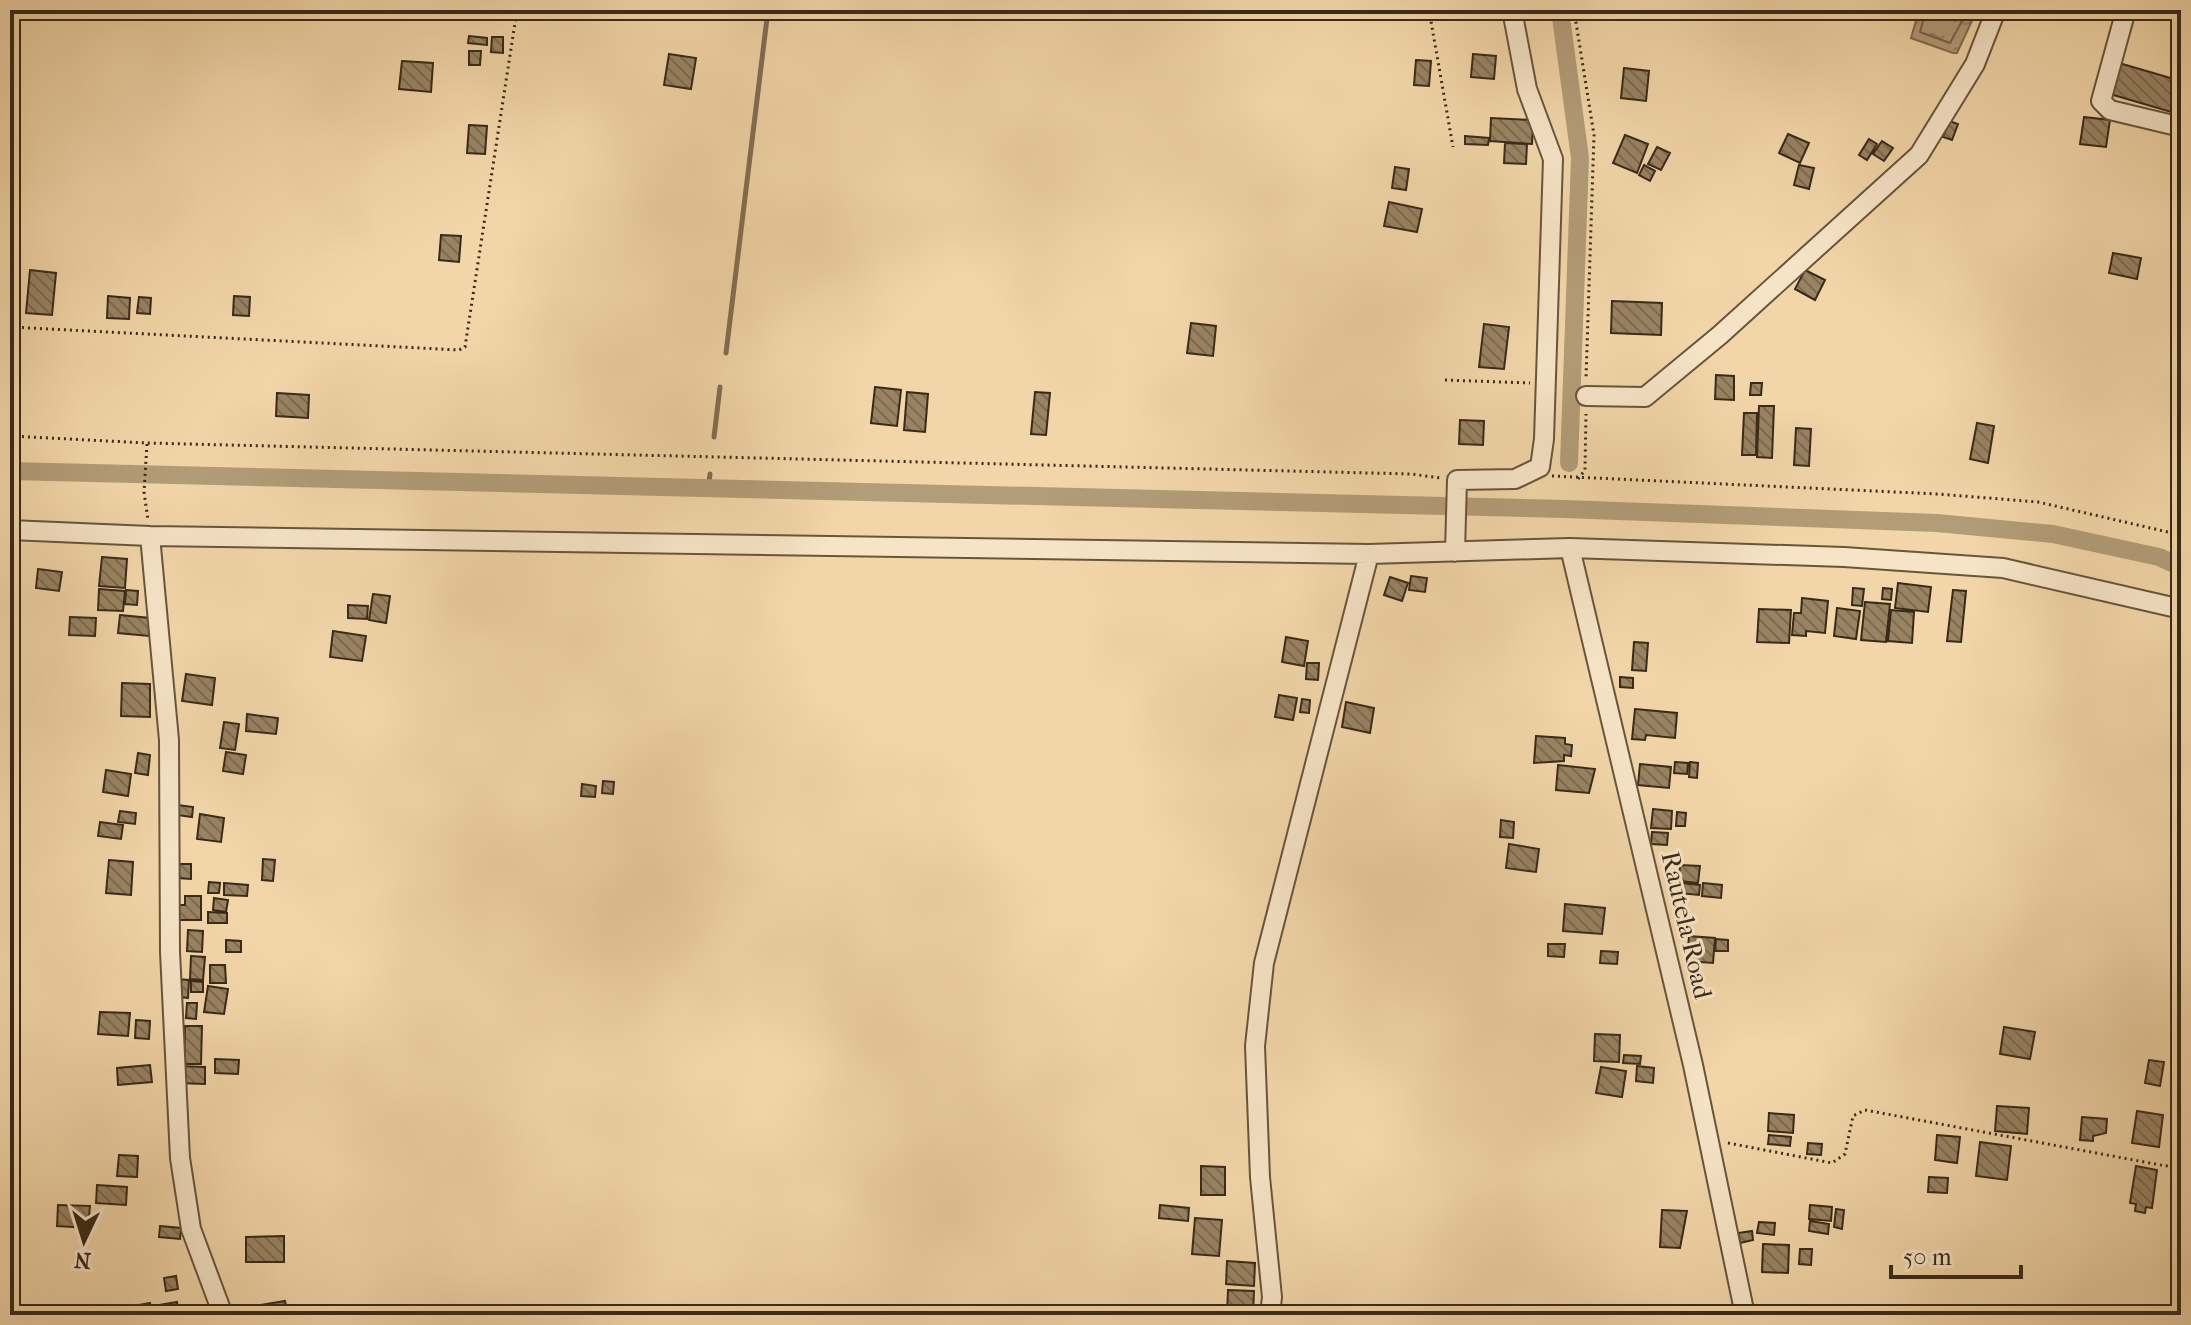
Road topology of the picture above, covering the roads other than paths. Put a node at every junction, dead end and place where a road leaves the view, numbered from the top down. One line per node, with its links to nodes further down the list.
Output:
1 (1512, 10): 8 (street)
2 (1996, 10): 5 (street)
3 (2126, 10): 4 (street)
4 (2181, 127)
5 (1586, 396)
6 (10, 530): 7 (street)
7 (150, 536): 10 (street); 12 (street)
8 (1454, 545): 9 (street); 10 (street)
9 (1570, 548): 11 (street); 14 (street, Rautela Road)
10 (1369, 554): 13 (street)
11 (2181, 609)
12 (223, 1315)
13 (1270, 1315)
14 (1745, 1315)

